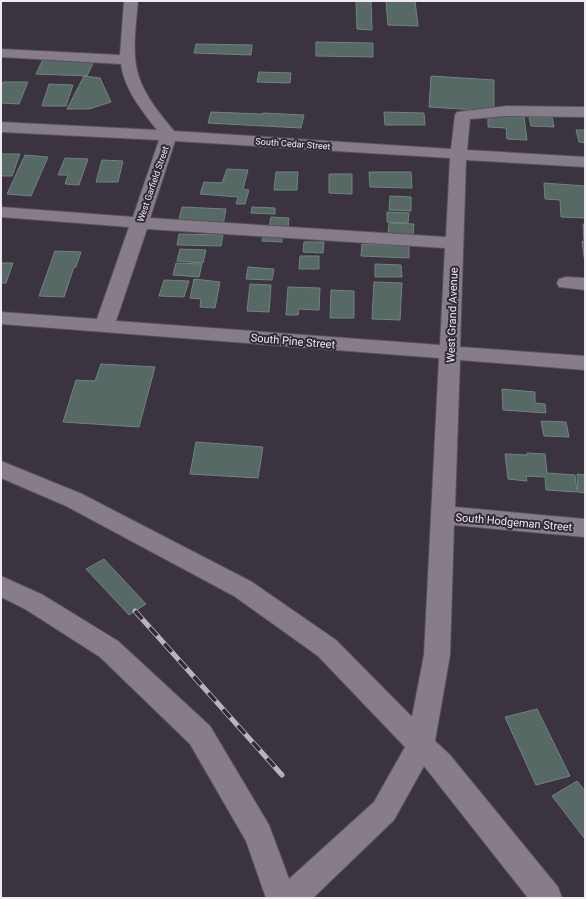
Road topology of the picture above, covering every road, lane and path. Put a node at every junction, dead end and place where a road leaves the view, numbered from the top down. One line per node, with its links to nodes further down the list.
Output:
1 (131, 1): 3 (street, West Garfield Street)
2 (1, 53): 3 (street)
3 (128, 60): 6 (street, West Garfield Street)
4 (585, 112): 7 (street, West Grand Avenue)
5 (1, 127): 6 (street, South Cedar Street)
6 (169, 136): 7 (street, South Cedar Street); 10 (street, West Garfield Street)
7 (458, 155): 8 (street, South Cedar Street); 11 (street, West Grand Avenue)
8 (585, 162)
9 (1, 212): 10 (street)
10 (140, 223): 11 (street); 15 (street, West Garfield Street)
11 (455, 243): 16 (street, West Grand Avenue)
12 (566, 283): 13 (street)
13 (585, 284)
14 (1, 318): 15 (street, South Pine Street)
15 (105, 326): 16 (street, South Pine Street)
16 (451, 353): 17 (street, South Pine Street); 19 (street, West Grand Avenue)
17 (585, 363)
18 (1, 469): 22 (street)
19 (442, 515): 20 (street, South Hodgeman Street); 22 (street, West Grand Avenue)
20 (585, 528)
21 (1, 586): 23 (street)
22 (422, 745): 24 (street); 25 (street)
23 (281, 898)
24 (291, 898)
25 (547, 898)

